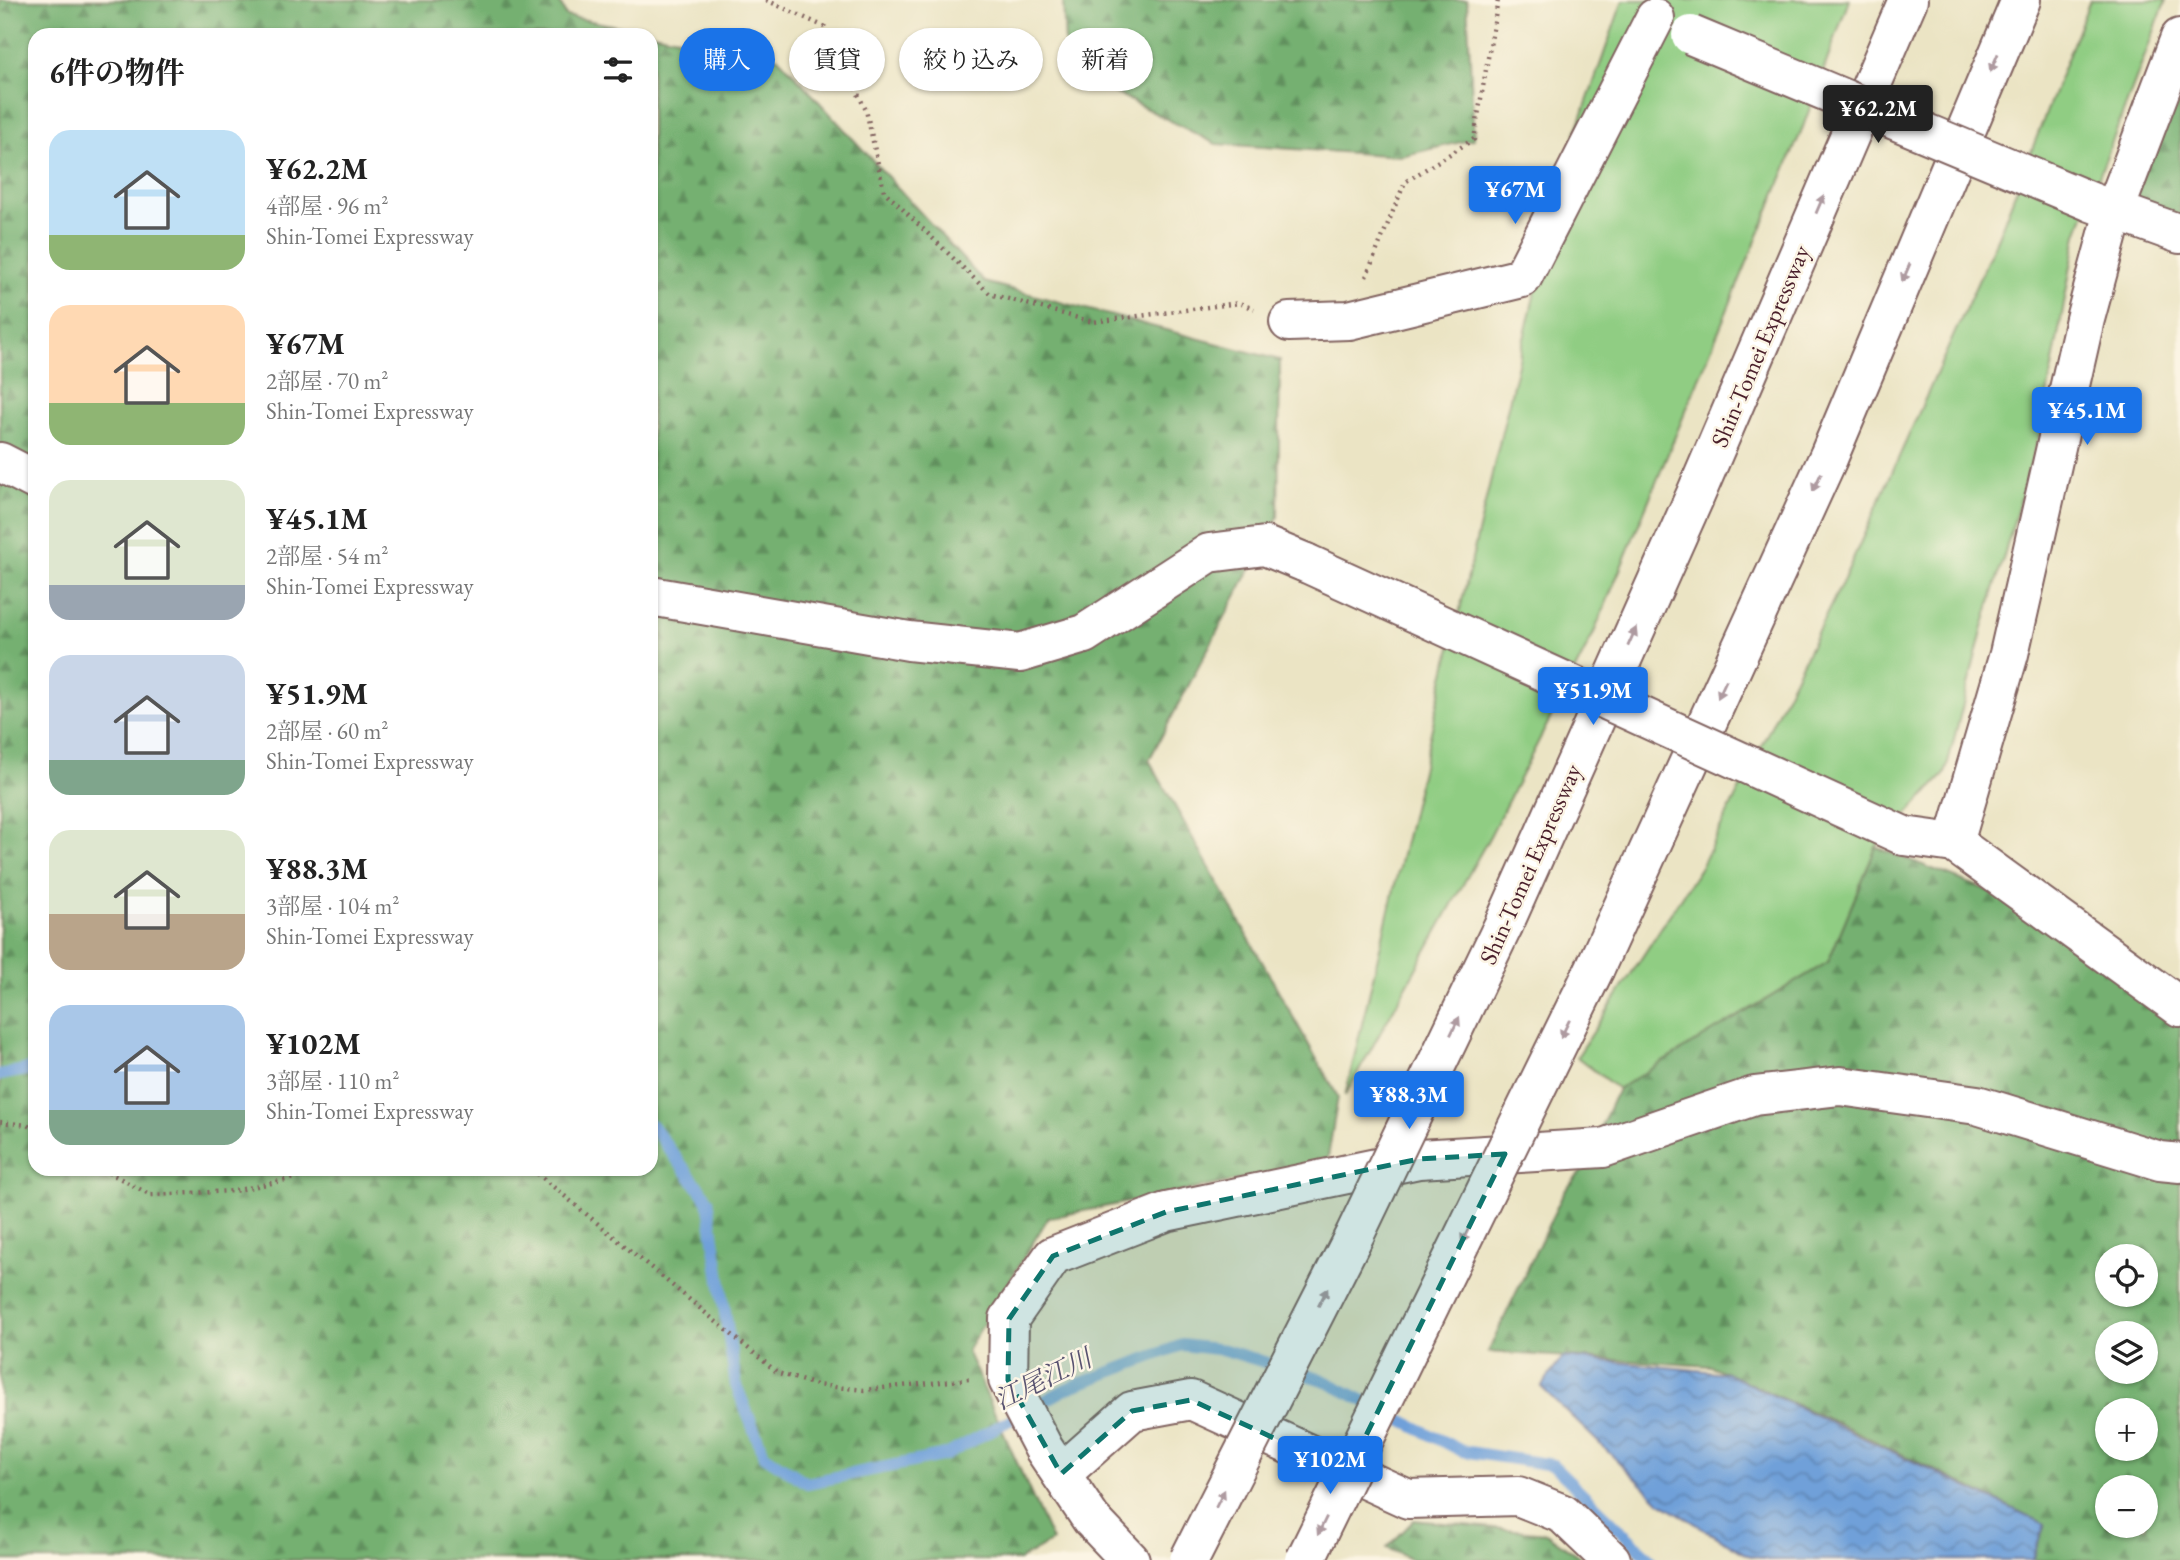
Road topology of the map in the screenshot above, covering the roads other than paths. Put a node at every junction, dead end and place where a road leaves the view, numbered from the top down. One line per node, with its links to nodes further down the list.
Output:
1 (1908, 0): 16 (main road, Shin-Tomei Expressway, one-way to 1, bridge)
2 (2021, 0): 17 (main road, one-way to 17, bridge)
3 (1660, 9): 5 (main road, bridge); 7 (main road)
4 (2180, 38): 5 (main road)
5 (2101, 206): 6 (main road); 11 (main road)
6 (2180, 234)
7 (1289, 322)
8 (0, 462): 9 (main road)
9 (28, 476)
10 (658, 597): 11 (main road, bridge)
11 (1954, 843): 12 (main road)
12 (2180, 1007)
13 (2180, 1163): 14 (main road)
14 (1061, 1474): 15 (main road); 18 (main road)
15 (1130, 1560)
16 (1189, 1560)
17 (1305, 1560)
18 (1611, 1560)

